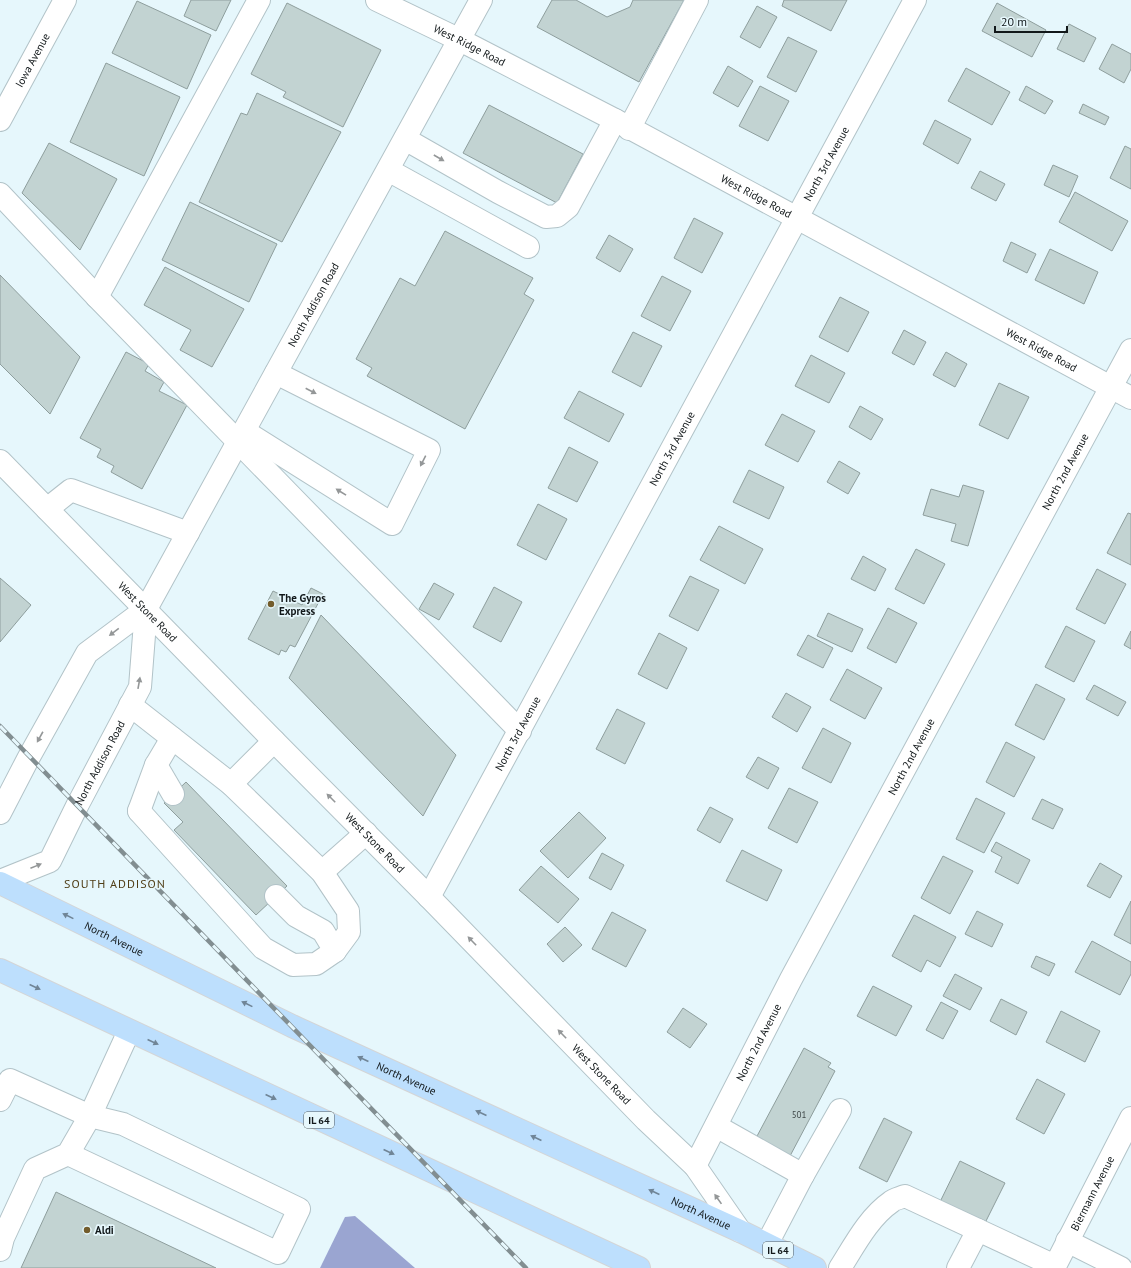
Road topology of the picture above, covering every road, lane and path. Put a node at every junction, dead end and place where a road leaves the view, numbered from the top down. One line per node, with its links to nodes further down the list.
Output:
1 (65, 0): 8 (street, Iowa Avenue)
2 (259, 0): 15 (street)
3 (377, 0): 7 (street, West Ridge Road)
4 (481, 0): 7 (street, North Addison Road)
5 (697, 0): 9 (street)
6 (916, 0): 13 (street, North 3rd Avenue)
7 (460, 40): 9 (street, West Ridge Road); 10 (street, North Addison Road)
8 (0, 120)
9 (622, 125): 10 (street, one-way to 9); 13 (street, West Ridge Road)
10 (405, 139): 11 (street, North Addison Road)
11 (388, 170): 14 (street); 17 (street, North Addison Road)
12 (0, 194): 15 (street)
13 (797, 219): 18 (street, West Ridge Road); 26 (street, North 3rd Avenue)
14 (528, 247)
15 (97, 297): 20 (street)
16 (1131, 350): 18 (street, North 2nd Avenue)
17 (276, 373): 20 (street, North Addison Road); 20 (street, one-way to 20)
18 (1111, 387): 19 (street, West Ridge Road); 45 (street, North 2nd Avenue)
19 (1131, 398)
20 (241, 436): 23 (street, North Addison Road); 26 (street)
21 (0, 461): 22 (street, West Stone Road)
22 (47, 509): 23 (street); 24 (street, West Stone Road)
23 (188, 533): 24 (street, North Addison Road)
24 (146, 609): 25 (street, North Addison Road, one-way to 24); 28 (street, West Stone Road); 32 (street, North Addison Road, one-way to 32)
25 (130, 705): 27 (street); 35 (street, North Addison Road, one-way to 25)
26 (520, 730): 37 (street, North 3rd Avenue)
27 (172, 738): 29 (street); 30 (street)
28 (274, 741): 30 (street); 33 (street, West Stone Road, one-way to 28)
29 (156, 765): 31 (street); 38 (street)
30 (231, 784): 34 (street)
31 (173, 794)
32 (0, 813)
33 (366, 833): 34 (street); 37 (street, West Stone Road)
34 (322, 872): 38 (street)
35 (0, 882): 50 (main road, North Avenue / IL 64, one-way to 35)
36 (276, 896): 38 (street)
37 (429, 897): 47 (street, West Stone Road, one-way to 37)
38 (335, 951)
39 (0, 970): 40 (main road, IL 64, one-way to 40)
40 (130, 1031): 43 (street); 55 (main road, IL 64, one-way to 55)
41 (0, 1100): 43 (street)
42 (840, 1110): 48 (street)
43 (90, 1116): 46 (street); 46 (street)
44 (1131, 1118): 51 (street, Biermann Avenue)
45 (716, 1126): 47 (street, North 2nd Avenue); 48 (street)
46 (68, 1154): 53 (street)
47 (695, 1166): 50 (street, West Stone Road, one-way to 47)
48 (803, 1175): 52 (street)
49 (978, 1230): 54 (street); 57 (street); 58 (street)
50 (740, 1231): 52 (main road, North Avenue / IL 64)
51 (1068, 1241): 54 (street, Biermann Avenue); 59 (street)
52 (767, 1244): 56 (main road, North Avenue / IL 64)
53 (0, 1250)
54 (1054, 1267)
55 (639, 1268)
56 (815, 1268)
57 (840, 1268)
58 (958, 1268)
59 (1121, 1268)

